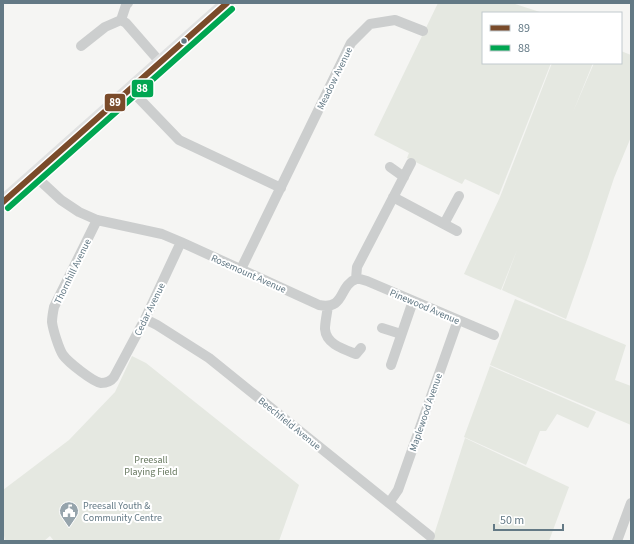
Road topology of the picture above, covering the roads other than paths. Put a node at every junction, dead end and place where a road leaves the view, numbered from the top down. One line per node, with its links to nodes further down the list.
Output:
1 (128, 3): 3 (street)
2 (227, 3): 6 (street)
3 (121, 20): 5 (street); 6 (street)
4 (423, 31): 12 (street, Meadow Avenue)
5 (81, 46)
6 (160, 62): 7 (street)
7 (130, 89): 10 (street); 12 (street)
8 (411, 163): 11 (street)
9 (390, 167): 11 (street)
10 (34, 175): 15 (street); 16 (street, Rosemount Avenue)
11 (404, 177): 14 (street)
12 (281, 188): 20 (street, Meadow Avenue)
13 (459, 196): 17 (street)
14 (393, 198): 17 (street); 21 (street)
15 (3, 202)
16 (97, 220): 19 (street, Rosemount Avenue); 31 (street, Thornhill Avenue)
17 (444, 224): 18 (street)
18 (457, 231)
19 (181, 242): 20 (street, Rosemount Avenue); 24 (street, Cedar Avenue)
20 (241, 269): 23 (street, Rosemount Avenue)
21 (356, 279): 22 (street, Pinewood Avenue); 23 (street)
22 (413, 301): 25 (street, Pinewood Avenue); 27 (street)
23 (328, 306): 29 (street)
24 (145, 319): 31 (street, Cedar Avenue); 32 (street, Beechfield Avenue)
25 (458, 320): 28 (street, Pinewood Avenue); 32 (street, Maplewood Avenue)
26 (382, 328): 27 (street)
27 (401, 334): 30 (street)
28 (494, 335)
29 (361, 348)
30 (390, 365)
31 (114, 377)
32 (389, 502): 34 (street, Beechfield Avenue)
33 (631, 504): 35 (street)
34 (430, 536)
35 (617, 541)

